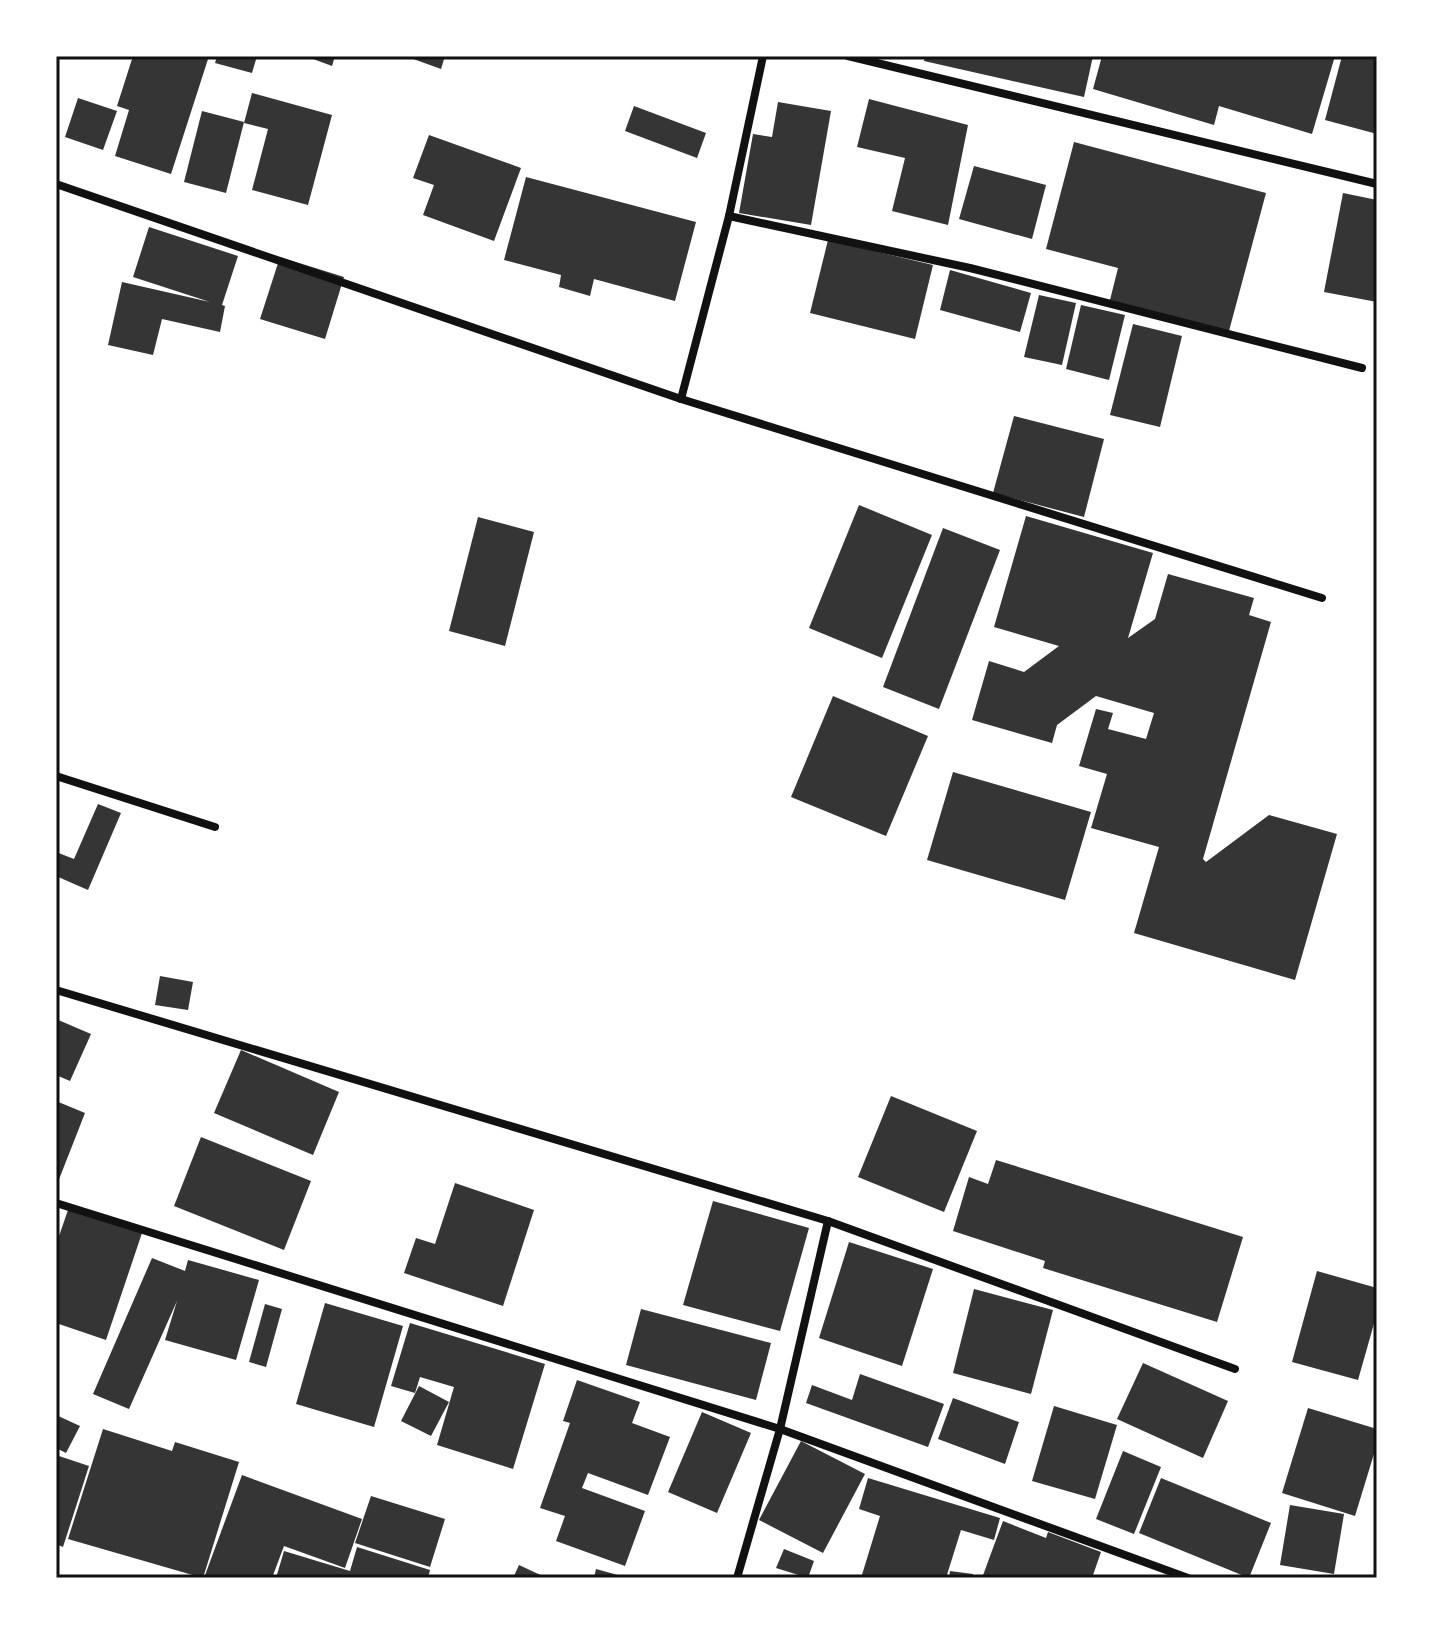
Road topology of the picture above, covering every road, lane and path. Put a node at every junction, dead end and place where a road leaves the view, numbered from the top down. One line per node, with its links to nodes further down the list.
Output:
1 (763, 56): 5 (street)
2 (848, 56): 4 (street)
3 (56, 184): 7 (street)
4 (1377, 184)
5 (729, 216): 6 (street); 7 (street)
6 (1362, 368)
7 (681, 399): 8 (street)
8 (1322, 598)
9 (56, 776): 10 (street)
10 (215, 827)
11 (56, 990): 13 (street)
12 (56, 1203): 15 (street)
13 (828, 1221): 14 (street); 15 (street)
14 (1235, 1369)
15 (780, 1429): 16 (street); 17 (street)
16 (737, 1578)
17 (1188, 1578)

